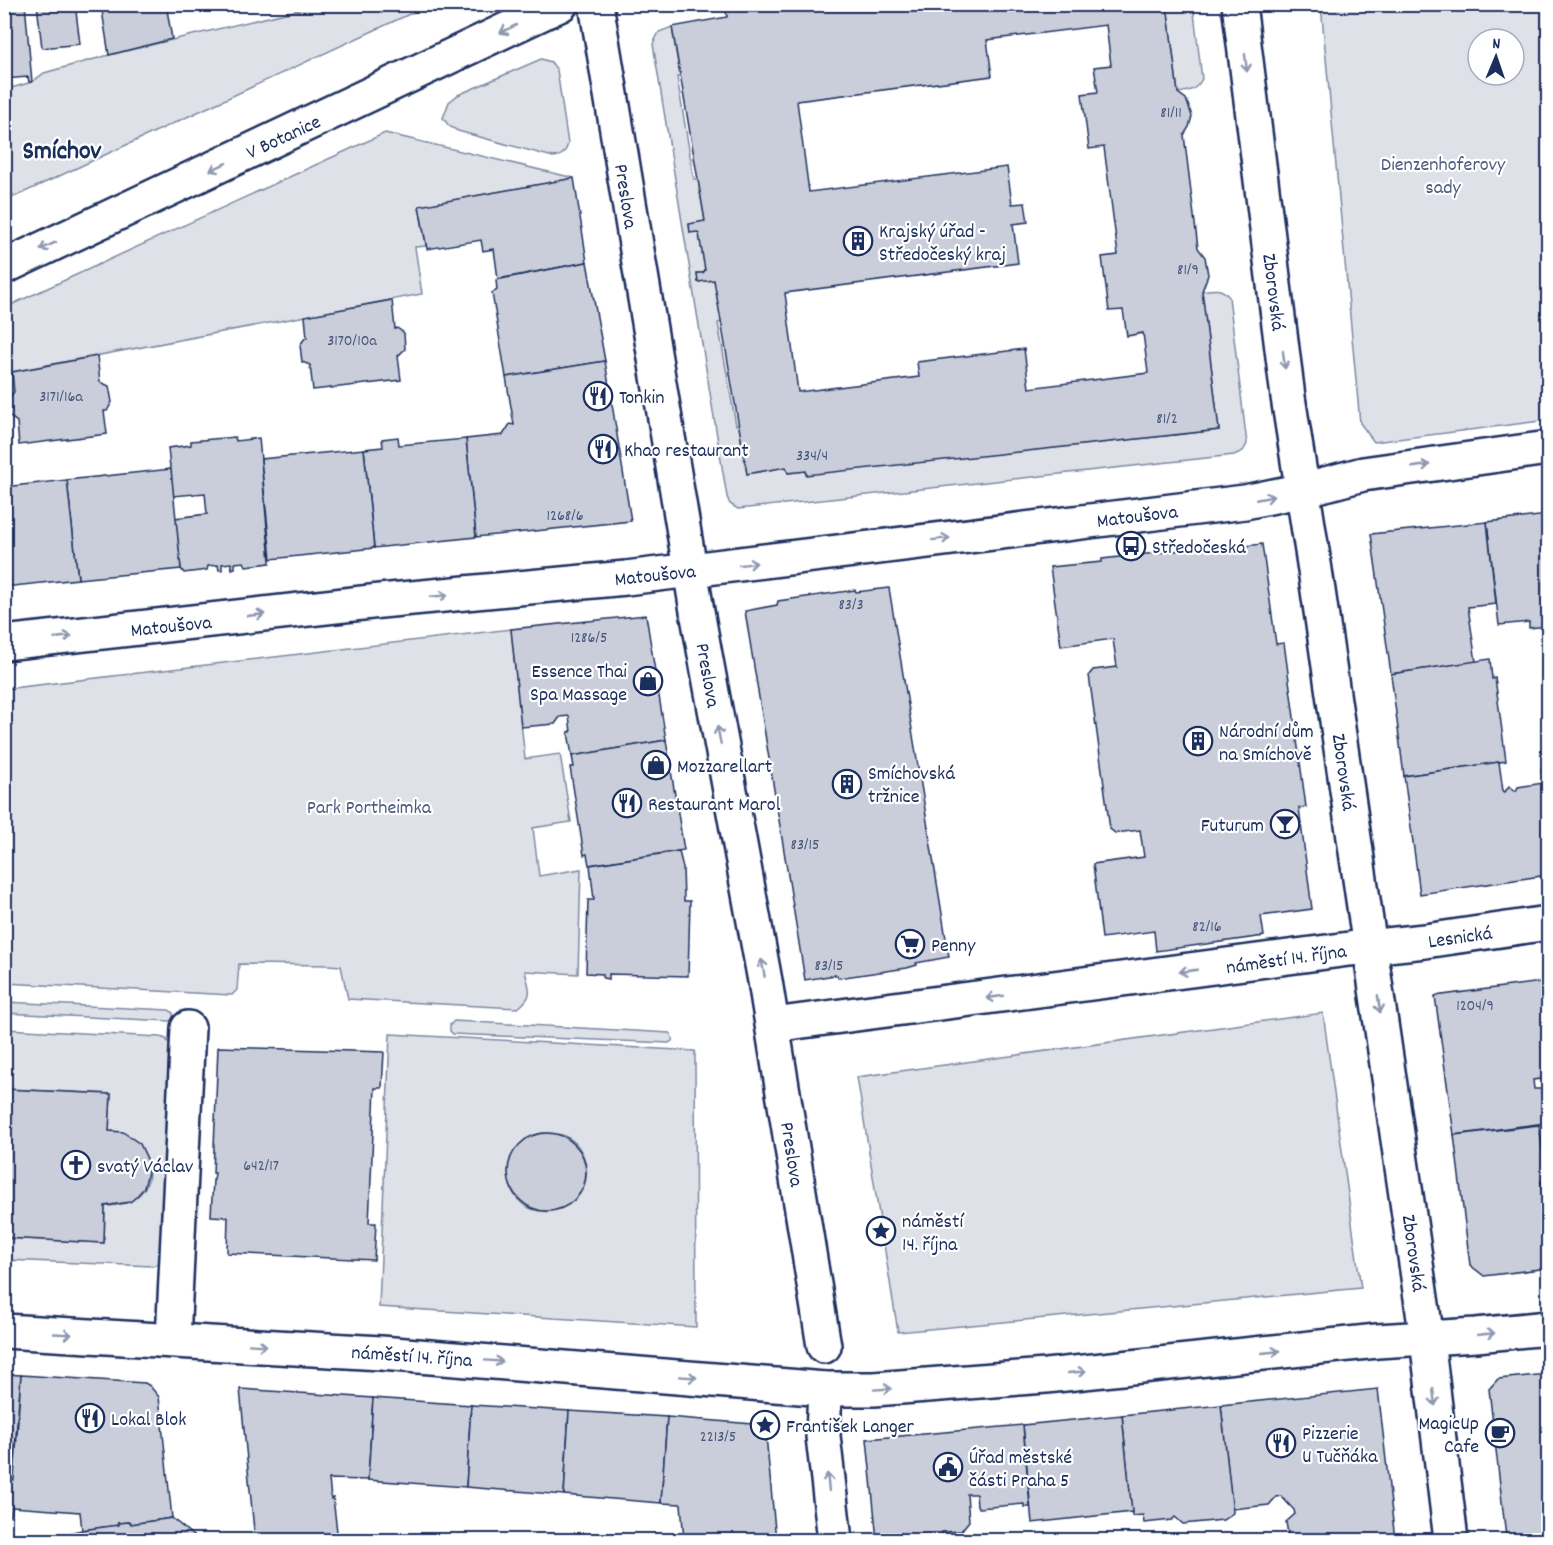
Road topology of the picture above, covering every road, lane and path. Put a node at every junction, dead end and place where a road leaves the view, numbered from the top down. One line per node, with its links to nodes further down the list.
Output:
1 (561, 4): 4 (street, V Botanice, one-way to 4)
2 (596, 4): 7 (street, Preslova)
3 (1239, 4): 6 (street, Zborovská, one-way to 6)
4 (4, 267)
5 (1548, 448): 6 (street, one-way to 5)
6 (1303, 490): 7 (street, Matoušova, one-way to 6); 10 (street, Zborovská)
7 (690, 571): 8 (street, Matoušova, one-way to 7); 11 (street, Preslova, one-way to 7)
8 (4, 644)
9 (1548, 923): 10 (street, Lesnická)
10 (1371, 946): 11 (street, náměstí 14. října, one-way to 11); 15 (street, Zborovská, one-way to 15)
11 (773, 1025): 17 (street, Preslova)
12 (188, 1028): 16 (street)
13 (1548, 1328): 15 (street, náměstí 14. října, one-way to 13)
14 (4, 1331): 16 (street, náměstí 14. října, one-way to 16)
15 (1428, 1339): 18 (street, náměstí 14. října, one-way to 15); 20 (street, Zborovská, one-way to 20)
16 (173, 1340): 18 (street, náměstí 14. října, one-way to 18)
17 (824, 1346)
18 (825, 1389): 19 (street, one-way to 18)
19 (835, 1540)
20 (1451, 1540)

